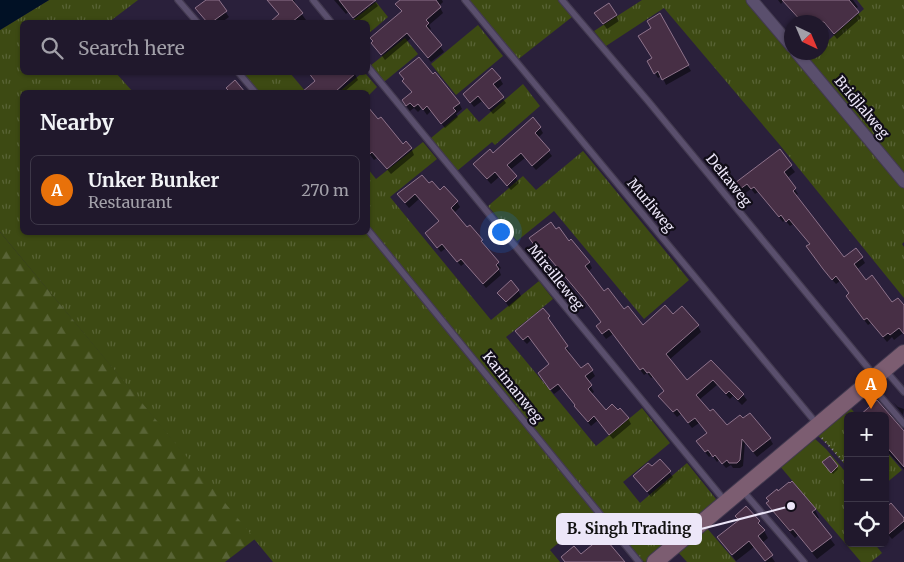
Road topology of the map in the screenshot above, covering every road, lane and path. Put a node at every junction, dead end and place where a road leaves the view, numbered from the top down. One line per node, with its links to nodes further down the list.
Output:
1 (178, 0): 6 (lane)
2 (312, 0): 7 (lane)
3 (465, 0): 19 (lane, Murliweg)
4 (562, 0): 16 (lane, Deltaweg)
5 (752, 0): 8 (street)
6 (195, 20)
7 (329, 20)
8 (784, 38)
9 (803, 60): 13 (street, Bridjlalweg)
10 (370, 69): 22 (lane, Mireilleweg)
11 (241, 75): 12 (lane)
12 (253, 90)
13 (904, 182)
14 (370, 232): 23 (lane, Karimanweg)
15 (904, 353): 16 (main road)
16 (876, 376): 17 (lane); 18 (lane); 19 (main road)
17 (904, 392)
18 (904, 424)
19 (815, 427): 20 (path); 21 (main road)
20 (844, 461)
21 (741, 490): 22 (main road); 25 (lane)
22 (726, 502): 24 (main road)
23 (639, 562)
24 (655, 562)
25 (804, 562)

